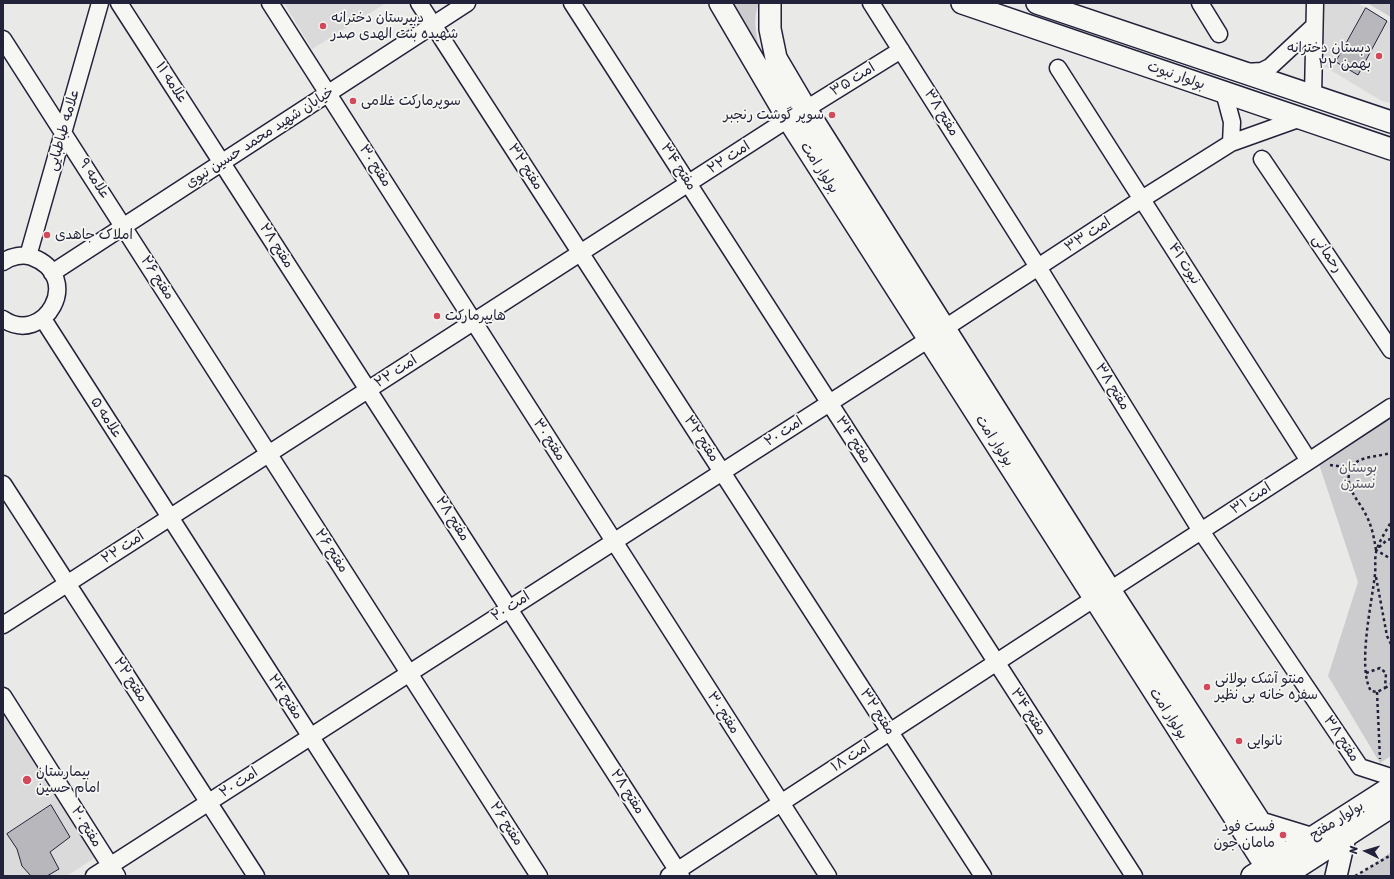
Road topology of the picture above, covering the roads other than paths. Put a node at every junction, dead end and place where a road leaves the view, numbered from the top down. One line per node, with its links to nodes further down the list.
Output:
1 (100, 3): 27 (street, علامه طباطبایی)
2 (119, 3): 31 (street, علامه ۱۱)
3 (270, 3): 22 (street, مفتح ۳۰)
4 (419, 3): 14 (street, مفتح ۳۲)
5 (467, 3): 14 (street, خیابان شهید محمد حسین نبوی)
6 (572, 3): 32 (street, مفتح ۳۴)
7 (720, 3): 24 (main road, بولوار امت)
8 (770, 3): 24 (main road, بولوار امت)
9 (871, 3): 18 (street, مفتح ۳۸)
10 (962, 3): 21 (main road, بولوار نبوت)
11 (1036, 3): 20 (main road, بولوار نبوت)
12 (1200, 3): 16 (street)
13 (1314, 5): 15 (street)
14 (433, 25): 22 (street, خیابان شهید محمد حسین نبوی); 35 (street, مفتح ۳۲)
15 (1314, 26): 20 (street); 23 (street)
16 (1219, 34)
17 (3, 39): 27 (street, علامه ۹)
18 (901, 50): 24 (street, امت ۳۵); 38 (street, مفتح ۳۸)
19 (1058, 68): 33 (street, نبوت ۴۱)
20 (1245, 72): 23 (main road, بولوار نبوت)
21 (1224, 92): 25 (main road, بولوار نبوت); 28 (street)
22 (328, 93): 31 (street, خیابان شهید محمد حسین نبوی); 42 (street, مفتح ۳۰)
23 (1313, 96): 26 (main road, بولوار نبوت)
24 (797, 114): 32 (street, امت ۲۲); 43 (main road, بولوار امت)
25 (1301, 118): 28 (street, امت ۳۳); 29 (main road, بولوار نبوت)
26 (1391, 122)
27 (63, 132): 34 (street, علامه ۹); 36 (street, علامه طباطبایی)
28 (1232, 143): 33 (street, امت ۳۳)
29 (1391, 149)
30 (1262, 159): 44 (street, رحمانی)
31 (222, 162): 34 (street, خیابان شهید محمد حسین نبوی); 45 (street, مفتح ۲۸)
32 (688, 184): 35 (street, امت ۲۲); 46 (street, مفتح ۳۴)
33 (1142, 199): 38 (street, امت ۳۳); 49 (street, نبوت ۴۱)
34 (124, 226): 39 (street, خیابان شهید محمد حسین نبوی); 48 (street, مفتح ۲۶)
35 (581, 253): 42 (street, امت ۲۲); 50 (street, مفتح ۳۲)
36 (28, 256): 37 (street); 39 (street)
37 (4, 261)
38 (1038, 267): 43 (street, امت ۳۳); 53 (street, مفتح ۳۸)
39 (52, 273): 40 (street)
40 (43, 319): 41 (street); 52 (street, علامه ۵)
41 (3, 321)
42 (474, 322): 45 (street, امت ۲۲); 54 (street, مفتح ۳۰)
43 (937, 333): 46 (street, امت ۲۰); 56 (main road, بولوار امت)
44 (1391, 350)
45 (368, 390): 48 (street, امت ۲۲); 57 (street, مفتح ۲۸)
46 (829, 403): 50 (street, امت ۲۰); 59 (street, مفتح ۳۴)
47 (1391, 407): 49 (street, امت ۳۱)
48 (269, 454): 52 (street, امت ۲۲); 60 (street, مفتح ۲۶)
49 (1309, 461): 53 (street, امت ۳۱)
50 (722, 472): 54 (street, امت ۲۰); 62 (street, مفتح ۳۲)
51 (3, 484): 55 (street, مفتح ۲۲)
52 (170, 518): 55 (street, امت ۲۲); 63 (street, مفتح ۲۴)
53 (1201, 531): 56 (street, امت ۳۱); 64 (street, مفتح ۳۸)
54 (614, 541): 57 (street, امت ۲۰); 66 (street, مفتح ۳۰)
55 (68, 583): 58 (street, امت ۲۲); 65 (street, مفتح ۲۲)
56 (1102, 594): 59 (street, امت ۱۸); 68 (main road, بولوار امت); 72 (main road, بولوار امت)
57 (509, 609): 60 (street, امت ۲۰); 73 (street, مفتح ۲۸)
58 (3, 625)
59 (996, 662): 62 (street, امت ۱۸); 80 (street, مفتح ۳۴)
60 (409, 673): 63 (street, امت ۲۰); 77 (street, مفتح ۲۶)
61 (3, 696): 71 (street, مفتح ۲۰)
62 (890, 732): 66 (street, امت ۱۸); 79 (street, مفتح ۳۲)
63 (310, 737): 65 (street, امت ۲۰); 76 (street, مفتح ۲۴)
64 (1387, 779): 70 (main road, بولوار مفتح)
65 (208, 802): 71 (street, امت ۲۰); 75 (street, مفتح ۲۲)
66 (781, 803): 73 (street, امت ۱۸); 78 (street, مفتح ۳۰)
67 (1391, 807): 69 (main road)
68 (1261, 823): 70 (main road); 72 (main road, بولوار امت)
69 (1344, 837): 72 (main road); 81 (main road)
70 (1310, 838): 72 (main road, بولوار مفتح)
71 (114, 871): 74 (street, امت ۲۰)
72 (1278, 871)
73 (676, 874)
74 (94, 876)
75 (256, 876)
76 (400, 876)
77 (539, 876)
78 (828, 876)
79 (983, 876)
80 (1134, 876)
81 (1336, 876)

